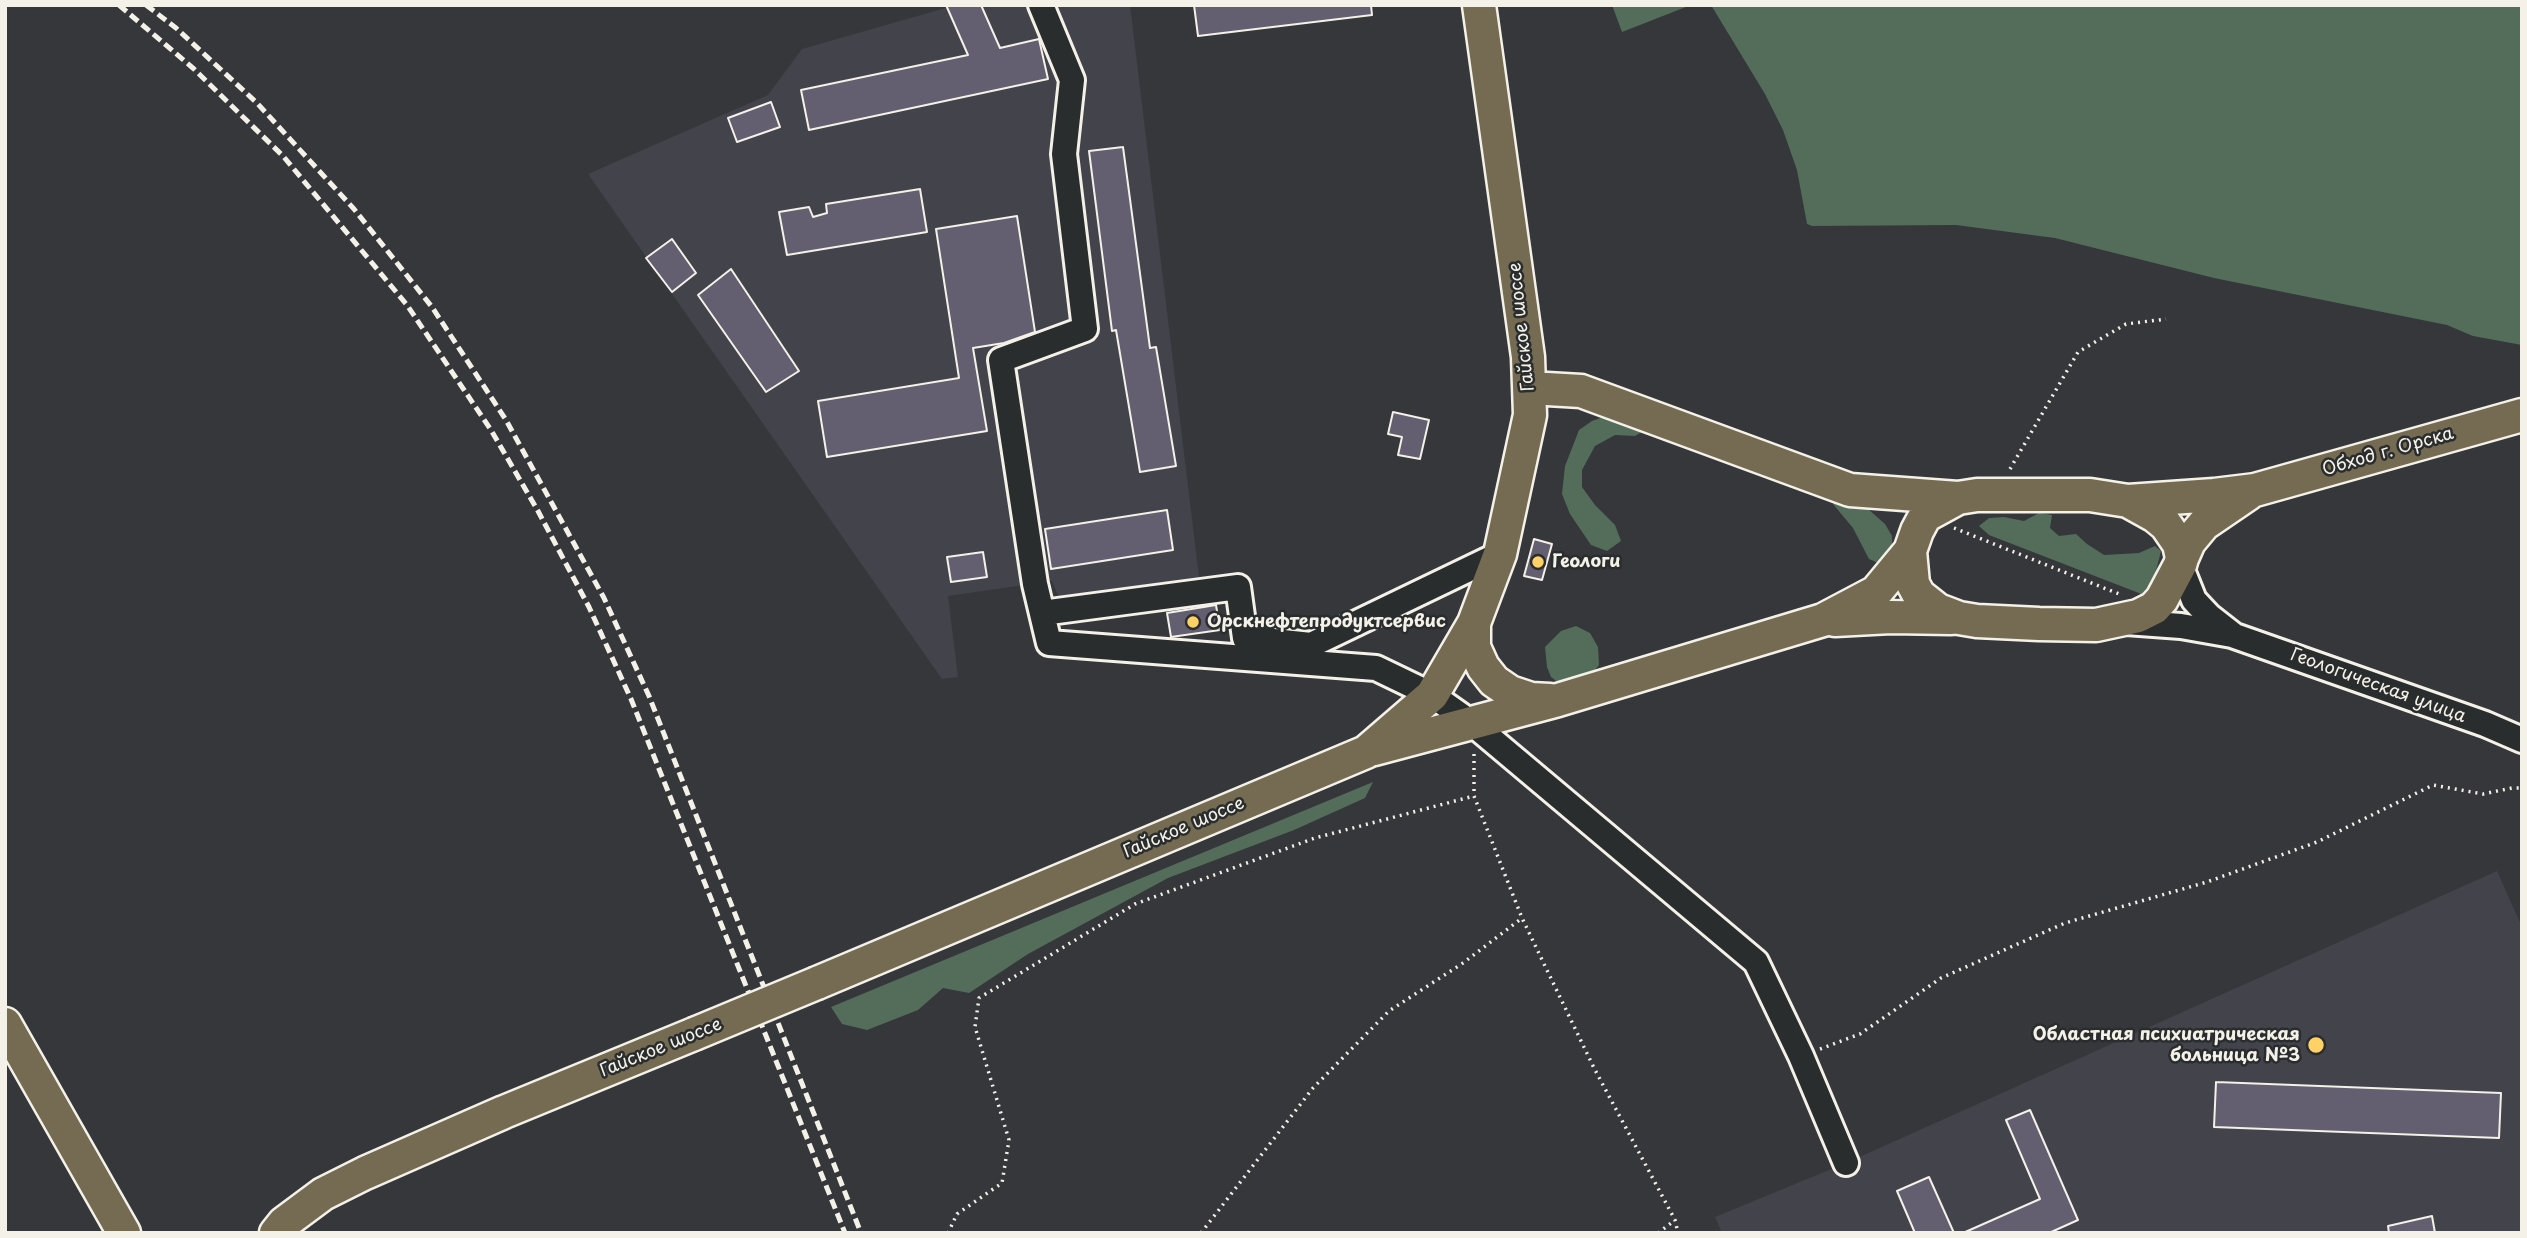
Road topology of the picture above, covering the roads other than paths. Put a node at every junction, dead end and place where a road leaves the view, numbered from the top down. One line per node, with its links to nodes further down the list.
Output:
1 (1041, 5): 11 (street)
2 (1479, 5): 3 (main road, Гайское шоссе)
3 (1530, 388): 6 (main road); 9 (main road, Гайское шоссе)
4 (2522, 415): 5 (main road, Обход г. Орска)
5 (2255, 490): 7 (main road); 10 (main road)
6 (1958, 498): 7 (main road); 8 (main road)
7 (2127, 501): 10 (main road)
8 (1910, 551): 12 (main road); 13 (main road)
9 (1500, 554): 15 (main road, Гайское шоссе); 17 (street)
10 (2181, 562): 14 (main road); 16 (street)
11 (1042, 613): 17 (street); 17 (street)
12 (1959, 618): 13 (main road); 14 (main road)
13 (1823, 620): 19 (main road)
14 (2115, 622): 16 (street)
15 (1474, 624): 18 (main road, Гайское шоссе); 19 (main road)
16 (2232, 635): 21 (street, Геологическая улица)
17 (1310, 654): 18 (street)
18 (1432, 695): 20 (street); 22 (main road, Гайское шоссе)
19 (1558, 701): 20 (main road)
20 (1473, 724): 22 (main road); 24 (street)
21 (2522, 740)
22 (1366, 752): 26 (main road, Гайское шоссе, bridge)
23 (5, 1024): 25 (main road)
24 (1846, 1163)
25 (124, 1233)
26 (276, 1233)

